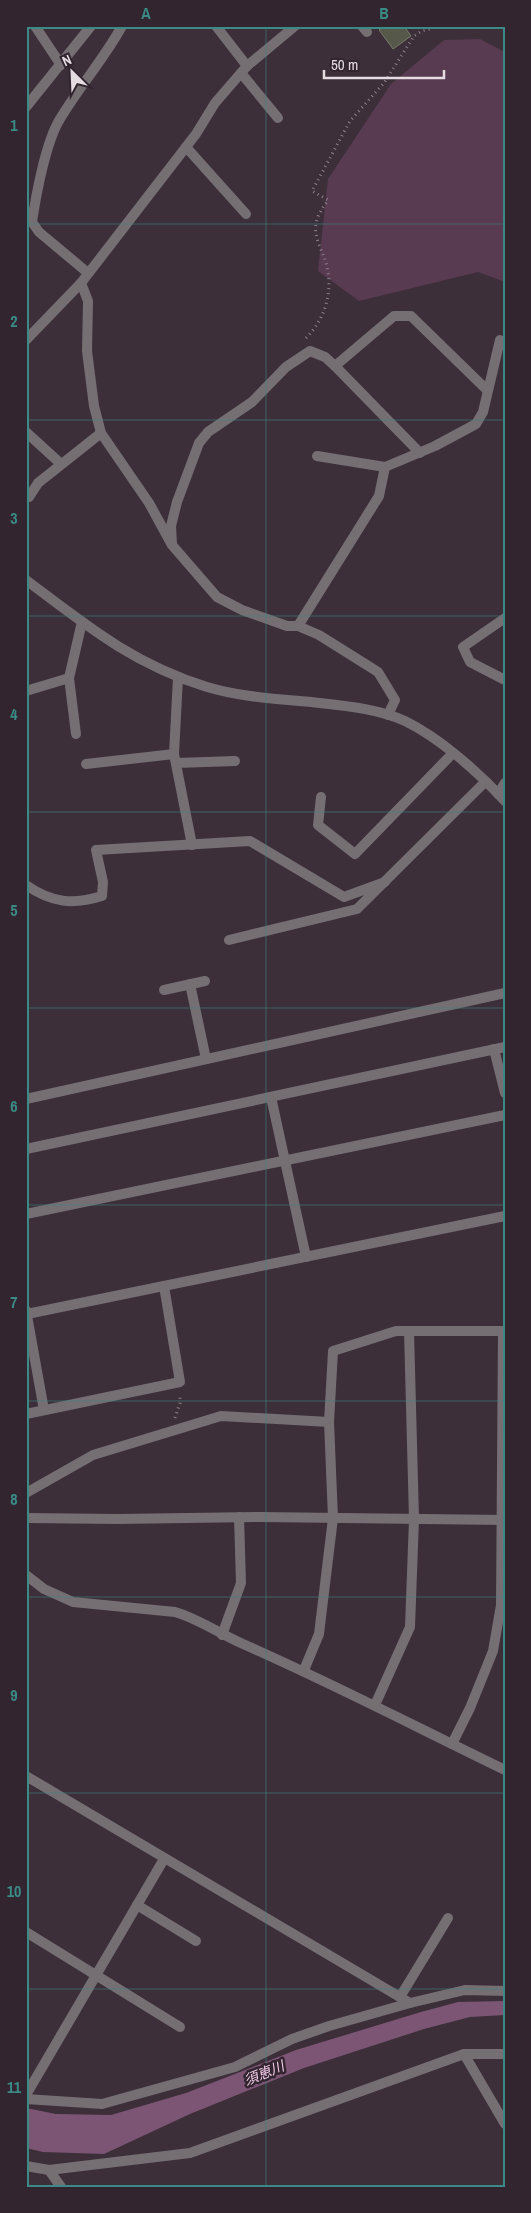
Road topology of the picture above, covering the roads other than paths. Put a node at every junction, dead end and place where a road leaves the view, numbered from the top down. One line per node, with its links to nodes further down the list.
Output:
1 (35, 26): 6 (street)
2 (91, 26): 6 (street)
3 (122, 26): 12 (street)
4 (216, 26): 7 (street)
5 (295, 26): 7 (street)
6 (61, 65): 8 (street)
7 (244, 69): 9 (street); 10 (street)
8 (26, 107)
9 (278, 118)
10 (186, 148): 11 (street); 12 (street)
11 (246, 214)
12 (88, 273): 13 (street)
13 (81, 283): 14 (street); 19 (street)
14 (26, 340)
15 (500, 340): 17 (street)
16 (335, 366): 17 (street); 20 (street); 25 (street)
17 (487, 390): 20 (street)
18 (26, 432): 22 (street)
19 (101, 433): 22 (street); 25 (street)
20 (420, 453): 23 (street)
21 (317, 456): 23 (street)
22 (61, 464): 24 (street)
23 (385, 466): 29 (street)
24 (29, 497)
25 (172, 545): 29 (street)
26 (26, 580): 28 (street)
27 (505, 618): 32 (street)
28 (82, 622): 30 (street); 31 (street)
29 (298, 626): 34 (street)
30 (178, 677): 34 (street); 37 (street)
31 (69, 678): 33 (street); 35 (street)
32 (505, 680)
33 (26, 691)
34 (388, 715): 36 (street)
35 (76, 734)
36 (453, 753): 40 (street); 42 (street)
37 (175, 758): 38 (street); 39 (street); 44 (street)
38 (235, 760)
39 (86, 764)
40 (485, 782): 43 (street); 45 (street)
41 (505, 783): 43 (street)
42 (321, 797)
43 (502, 797)
44 (192, 845): 45 (street); 46 (street)
45 (385, 882): 47 (street)
46 (26, 886)
47 (229, 940)
48 (205, 981): 49 (street)
49 (190, 984): 50 (street); 53 (street)
50 (164, 990)
51 (505, 993): 53 (street)
52 (499, 1048): 54 (street); 55 (street)
53 (206, 1059): 56 (street)
54 (505, 1093)
55 (271, 1097): 58 (street); 59 (street)
56 (26, 1099)
57 (505, 1115): 59 (street)
58 (26, 1149)
59 (286, 1160): 60 (street); 62 (street)
60 (26, 1214)
61 (505, 1216): 62 (street)
62 (306, 1257): 63 (street)
63 (164, 1286): 64 (street); 67 (street)
64 (27, 1312): 67 (street)
65 (409, 1331): 66 (street); 69 (street); 74 (street)
66 (504, 1331): 75 (street)
67 (44, 1410): 68 (street)
68 (26, 1414)
69 (329, 1422): 70 (street); 73 (street)
70 (26, 1493)
71 (239, 1517): 72 (street); 73 (street); 77 (street)
72 (26, 1518)
73 (333, 1518): 74 (street); 78 (street)
74 (414, 1519): 75 (street); 79 (street)
75 (503, 1520): 80 (street)
76 (26, 1575): 77 (street)
77 (222, 1635): 78 (street)
78 (304, 1670): 79 (street)
79 (375, 1705): 80 (street)
80 (452, 1744): 81 (street)
81 (505, 1770)
82 (26, 1776): 83 (street)
83 (164, 1859): 84 (street); 90 (street)
84 (137, 1905): 87 (street); 88 (street)
85 (448, 1918): 90 (street)
86 (26, 1932): 88 (street)
87 (196, 1941)
88 (97, 1976): 92 (street); 95 (street)
89 (505, 1991): 91 (street)
90 (400, 1997): 91 (street)
91 (410, 2003): 96 (street)
92 (180, 2027)
93 (464, 2054): 94 (street); 97 (street); 99 (street)
94 (505, 2054)
95 (26, 2095)
96 (26, 2099)
97 (505, 2124)
98 (26, 2166): 99 (street)
99 (49, 2170): 100 (street)
100 (61, 2187)

